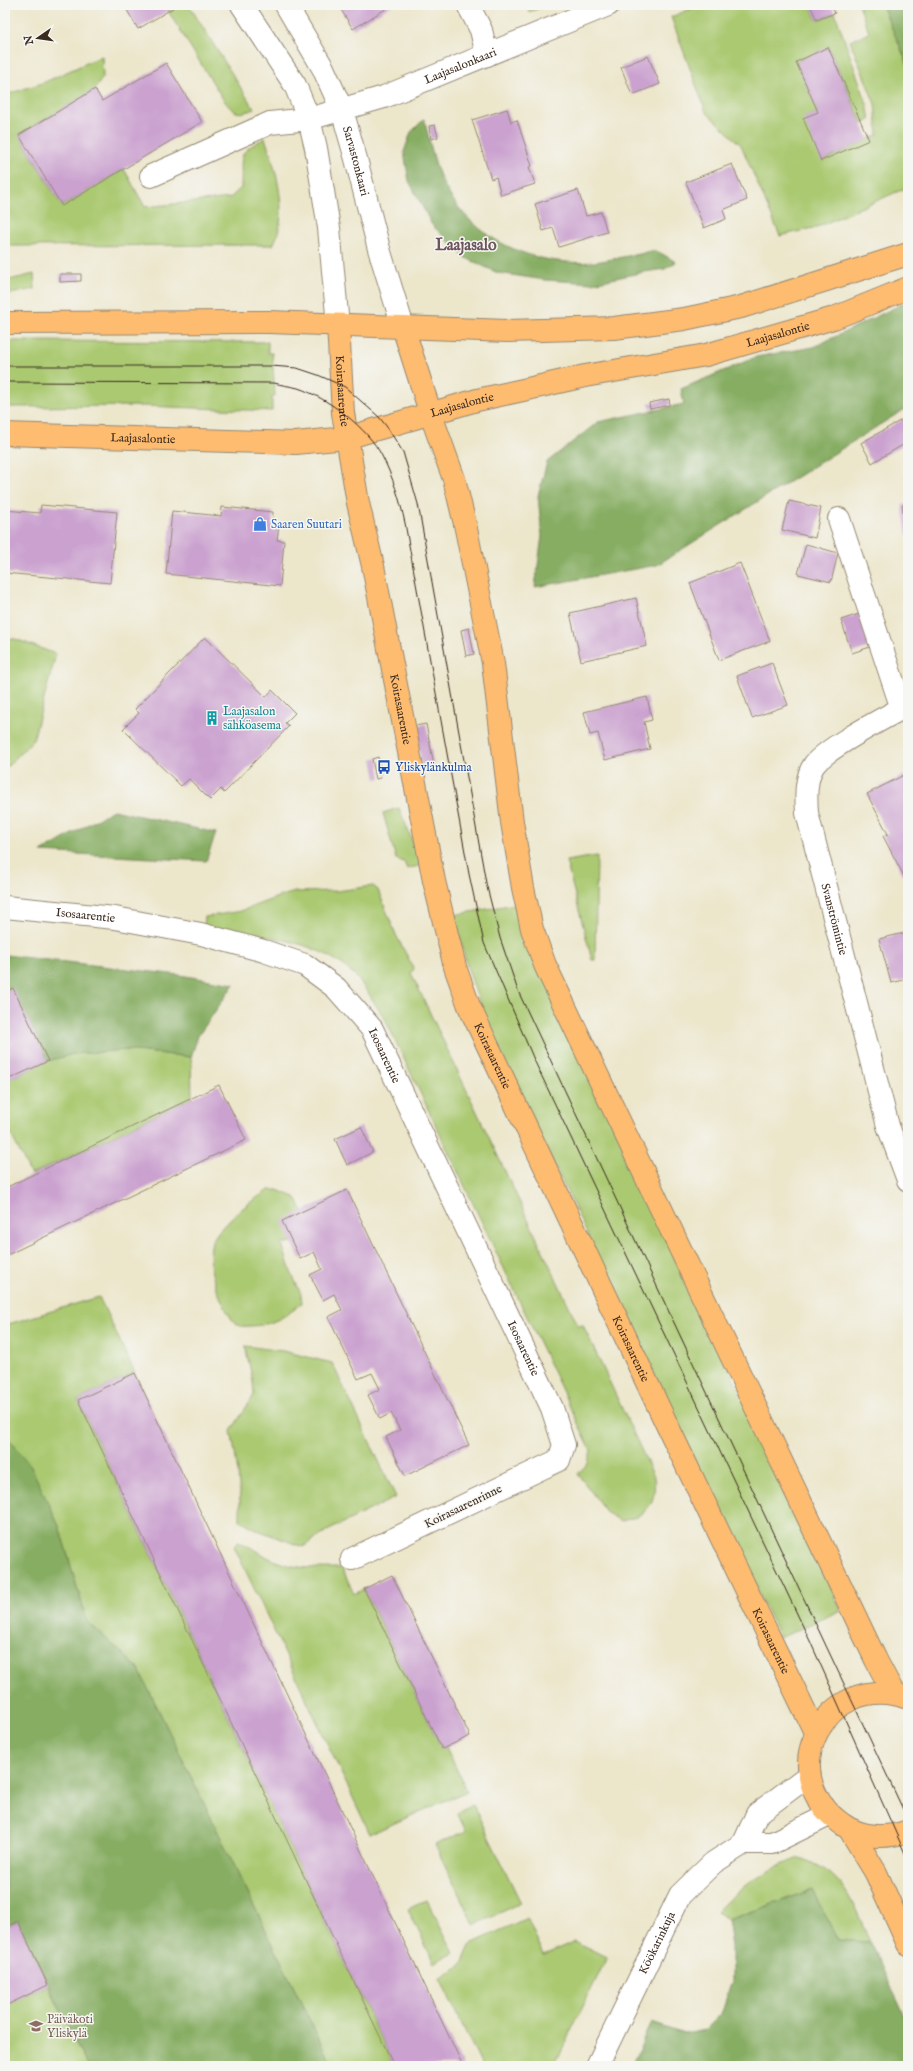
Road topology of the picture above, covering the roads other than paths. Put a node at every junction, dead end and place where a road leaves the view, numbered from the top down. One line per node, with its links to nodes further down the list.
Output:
1 (242, 5): 7 (street)
2 (286, 5): 6 (street, Sarvastonkaari)
3 (468, 5): 5 (street)
4 (608, 5): 5 (street, Laajasalonkaari)
5 (487, 55): 6 (street, Laajasalonkaari)
6 (342, 110): 7 (street, Laajasalonkaari); 13 (street, Sarvastonkaari)
7 (309, 119): 8 (street, Laajasalonkaari); 12 (street)
8 (151, 176)
9 (908, 254): 13 (main road)
10 (908, 288): 14 (main road, Laajasalontie)
11 (5, 323): 12 (main road)
12 (338, 325): 13 (main road); 16 (main road, Koirasaarentie)
13 (403, 327): 14 (main road)
14 (431, 415): 16 (main road, Laajasalontie); 23 (main road)
15 (5, 434): 16 (main road, Laajasalontie)
16 (346, 438): 24 (main road, Koirasaarentie)
17 (839, 519): 18 (street)
18 (905, 707): 20 (street, Svanströmintie)
19 (5, 907): 21 (street, Isosaarentie)
20 (908, 1180)
21 (564, 1445): 22 (street, Koirasaarenrinne)
22 (352, 1559)
23 (901, 1696): 24 (main road)
24 (815, 1732): 25 (main road)
25 (809, 1775): 26 (main road); 29 (street)
26 (828, 1815): 27 (main road); 29 (street)
27 (850, 1830): 28 (main road); 30 (main road)
28 (908, 1831)
29 (744, 1843): 31 (street, Köökarinkuja)
30 (908, 1944)
31 (596, 2066)

